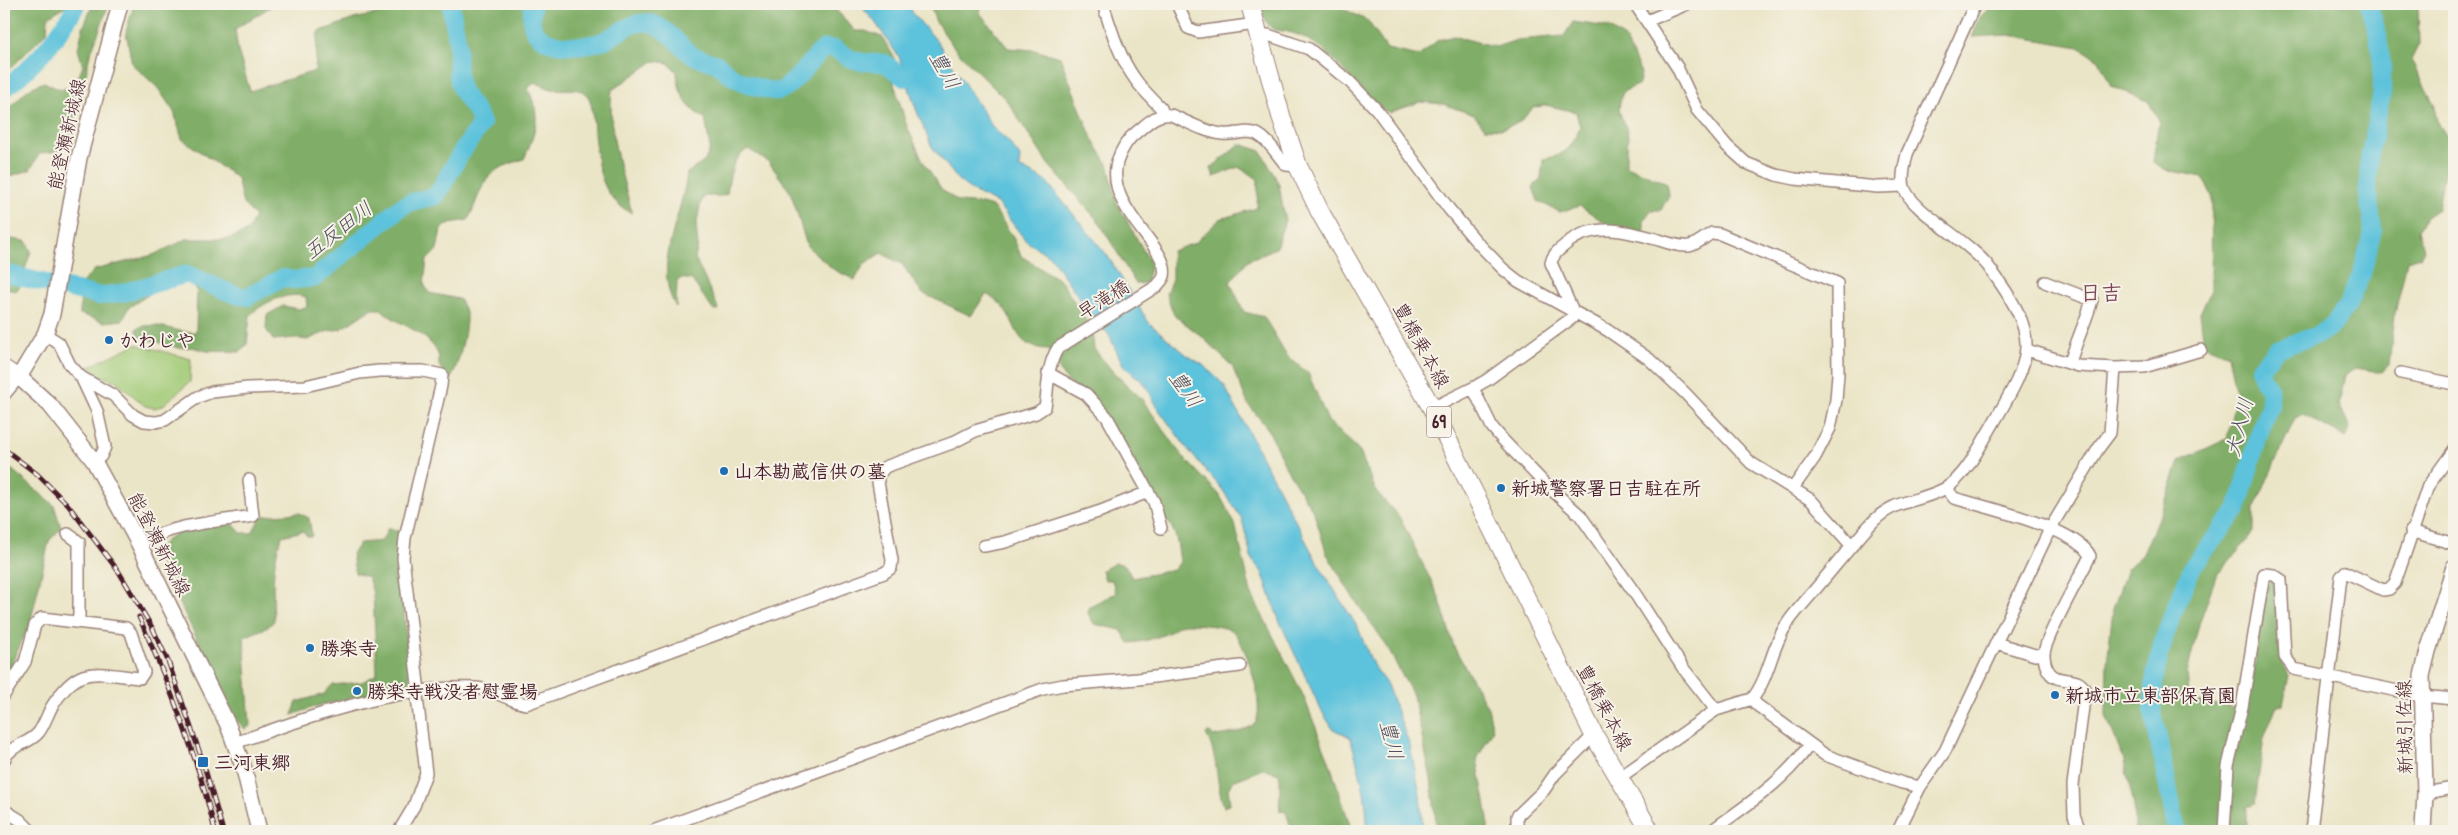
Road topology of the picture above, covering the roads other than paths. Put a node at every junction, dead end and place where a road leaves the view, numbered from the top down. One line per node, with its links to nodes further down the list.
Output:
1 (120, 4): 15 (main road, 能登瀬新城線)
2 (1103, 4): 10 (street)
3 (1177, 4): 9 (street)
4 (1250, 4): 9 (main road, 豊橋乗本線 / 69)
5 (1636, 4): 8 (street)
6 (1687, 4): 8 (street)
7 (1974, 4): 12 (street)
8 (1647, 20): 12 (street)
9 (1258, 30): 11 (main road, 豊橋乗本線 / 69); 14 (street)
10 (1163, 114): 11 (street); 21 (street, 早滝橋)
11 (1298, 166): 28 (main road, 豊橋乗本線 / 69)
12 (1904, 186): 16 (street)
13 (2045, 282): 18 (street)
14 (1573, 311): 26 (street); 32 (street); 32 (street)
15 (45, 334): 23 (main road); 24 (street)
16 (2027, 350): 18 (street); 33 (street)
17 (2201, 350): 20 (street)
18 (2070, 363): 20 (street)
19 (4, 367): 23 (street)
20 (2115, 368): 36 (street)
21 (1048, 372): 34 (street); 49 (street, 早滝橋)
22 (2401, 373): 25 (street)
23 (19, 377): 27 (street); 30 (main road, 能登瀬新城線)
24 (81, 377): 30 (street); 49 (street)
25 (2454, 384)
26 (1473, 388): 28 (street); 54 (street)
27 (4, 395)
28 (1432, 408): 55 (main road, 豊橋乗本線 / 69)
29 (2454, 450): 37 (street)
30 (94, 461): 39 (main road, 能登瀬新城線)
31 (249, 480): 39 (street)
32 (1793, 488): 42 (street)
33 (1946, 488): 36 (street); 42 (street)
34 (1148, 492): 35 (street); 41 (street)
35 (1161, 528)
36 (2050, 529): 45 (street); 46 (street)
37 (2411, 531): 40 (street); 48 (street)
38 (68, 534): 44 (street)
39 (139, 544): 56 (main road, 能登瀬新城線)
40 (2454, 544)
41 (984, 546)
42 (1852, 546): 52 (street)
43 (2454, 567): 51 (main road, 新城引佐線)
44 (78, 620): 50 (street); 58 (street)
45 (1996, 643): 46 (street); 60 (street)
46 (2044, 654): 72 (street)
47 (1240, 666): 67 (street)
48 (2330, 677): 51 (street); 73 (street); 74 (street)
49 (419, 692): 56 (street, 早滝橋); 66 (street)
50 (4, 695)
51 (2421, 696): 53 (street); 62 (main road, 新城引佐線)
52 (1752, 699): 54 (street); 57 (street)
53 (2454, 699)
54 (1716, 710): 59 (street)
55 (1594, 735): 59 (main road, 豊橋乗本線 / 69); 68 (street)
56 (235, 743): 65 (main road, 能登瀬新城線)
57 (1809, 745): 60 (street); 70 (street)
58 (4, 760)
59 (1619, 778): 69 (main road, 豊橋乗本線 / 69)
60 (1920, 787): 71 (street)
61 (2454, 788): 62 (street)
62 (2425, 793): 75 (main road, 新城引佐線)
63 (4, 810): 64 (street)
64 (31, 831)
65 (259, 831)
66 (399, 831)
67 (654, 831)
68 (1517, 831)
69 (1650, 831)
70 (1711, 831)
71 (1898, 831)
72 (2080, 831)
73 (2224, 831)
74 (2311, 831)
75 (2423, 831)

